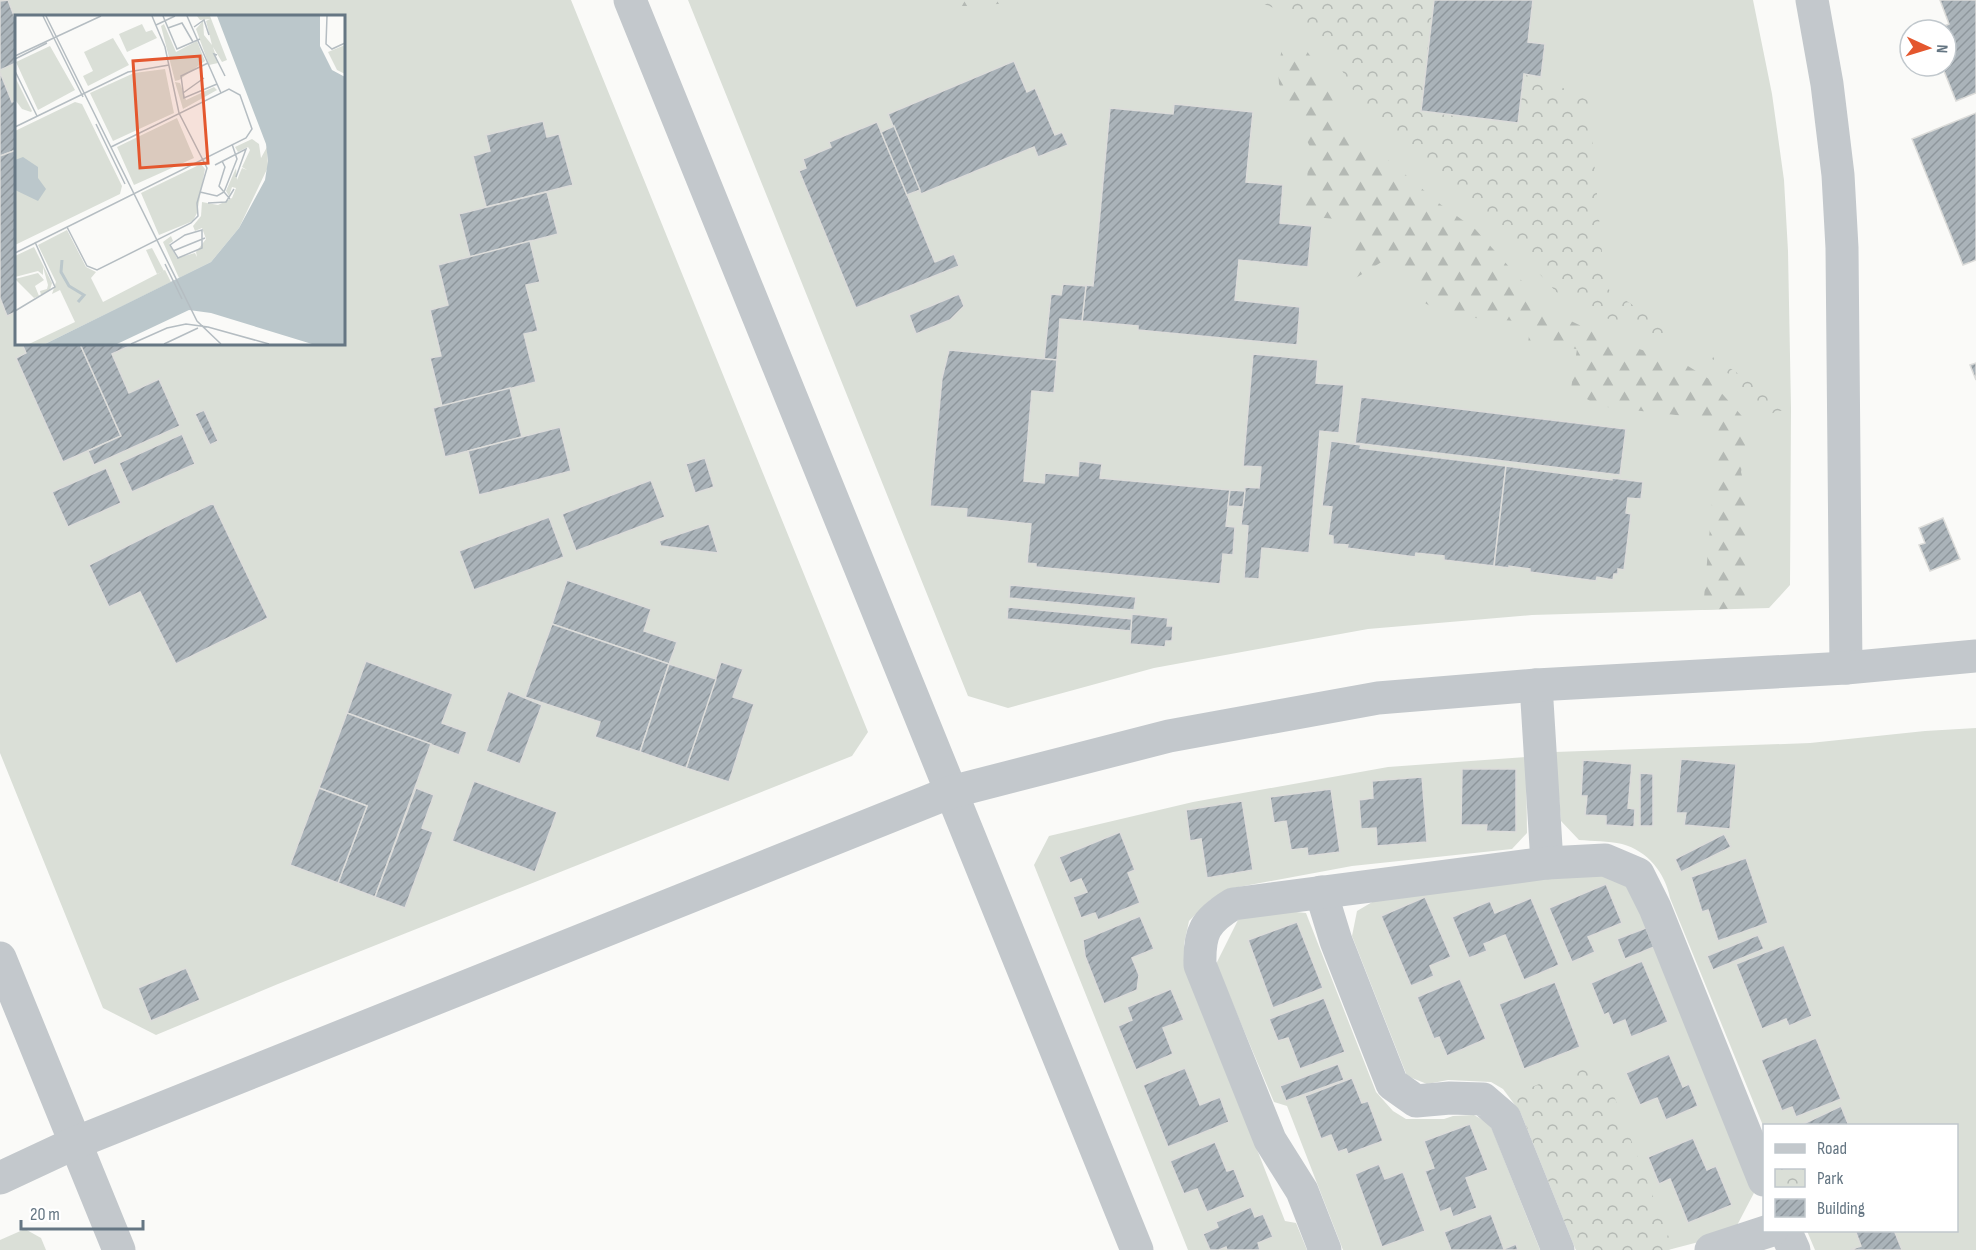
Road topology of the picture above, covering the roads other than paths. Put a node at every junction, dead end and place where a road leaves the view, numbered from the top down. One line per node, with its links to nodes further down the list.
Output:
1 (630, 0): 6 (street)
2 (1812, 0): 4 (street)
3 (1976, 656): 4 (street)
4 (1846, 668): 5 (street)
5 (1536, 685): 6 (street); 7 (street)
6 (951, 792): 10 (street); 16 (street)
7 (1548, 863): 8 (street); 12 (street)
8 (1321, 892): 17 (street); 18 (street)
9 (0, 957): 10 (street)
10 (75, 1143): 11 (street); 15 (street)
11 (0, 1178)
12 (1763, 1178)
13 (1766, 1232): 19 (street)
14 (1786, 1232): 20 (street)
15 (119, 1250)
16 (1137, 1250)
17 (1325, 1250)
18 (1558, 1250)
19 (1711, 1250)
20 (1794, 1250)

